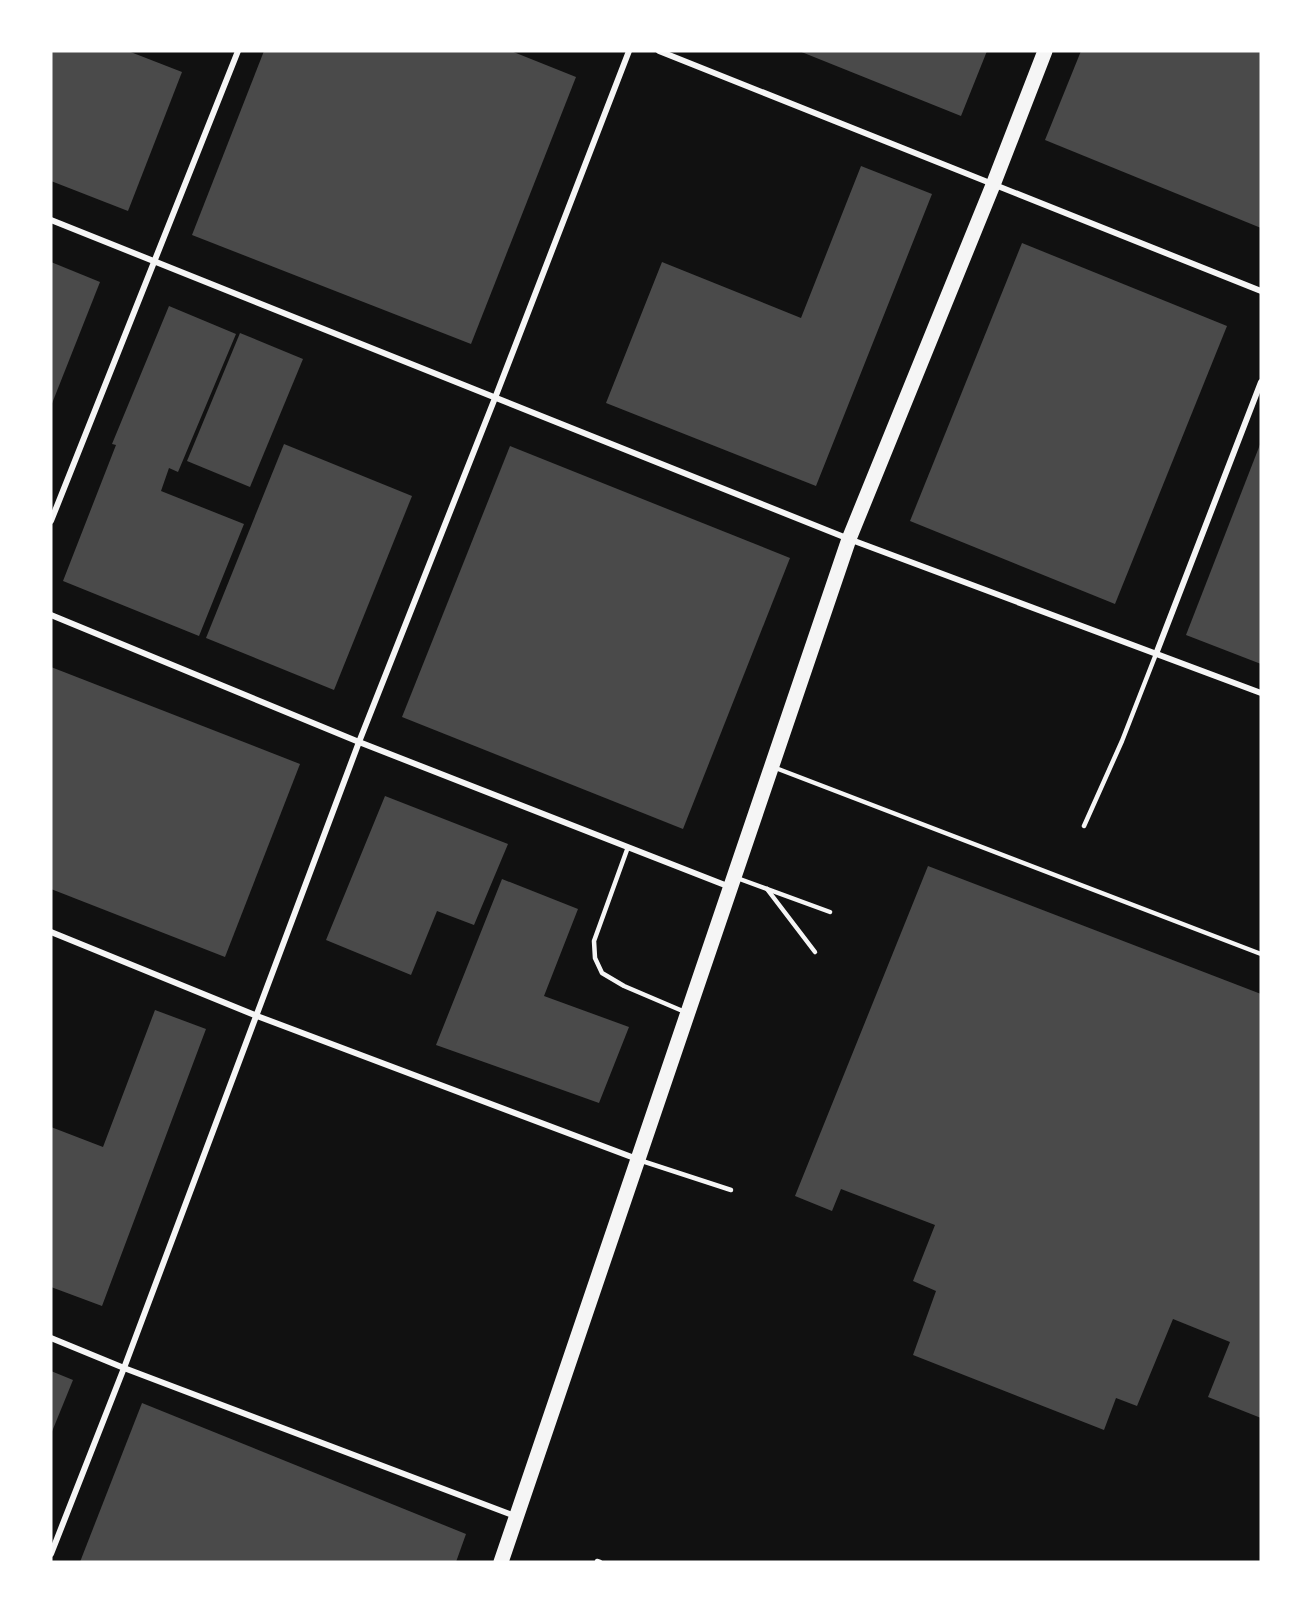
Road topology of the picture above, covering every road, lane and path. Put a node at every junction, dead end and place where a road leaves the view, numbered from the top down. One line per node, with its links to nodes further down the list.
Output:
1 (237, 51): 7 (street)
2 (629, 51): 10 (street)
3 (659, 51): 5 (street)
4 (1045, 51): 5 (main road)
5 (993, 185): 8 (street); 12 (main road)
6 (51, 220): 7 (street)
7 (154, 261): 10 (street); 11 (street)
8 (1261, 291)
9 (1261, 382): 14 (street)
10 (495, 398): 12 (street); 16 (street)
11 (51, 521)
12 (849, 539): 14 (street); 17 (main road)
13 (51, 615): 16 (street)
14 (1156, 654): 15 (street); 18 (lane)
15 (1261, 693)
16 (359, 742): 19 (street); 27 (street)
17 (772, 767): 20 (main road); 25 (lane)
18 (1084, 826)
19 (628, 847): 20 (street); 26 (lane)
20 (733, 882): 21 (lane); 26 (main road)
21 (767, 889): 22 (lane); 24 (lane)
22 (830, 912)
23 (51, 932): 27 (street)
24 (815, 952)
25 (1261, 954)
26 (688, 1013): 28 (main road)
27 (257, 1016): 28 (street); 31 (street)
28 (637, 1159): 29 (lane); 32 (main road)
29 (731, 1190)
30 (51, 1338): 31 (street)
31 (124, 1368): 32 (street); 33 (street)
32 (517, 1516): 34 (main road)
33 (51, 1554)
34 (501, 1562)

